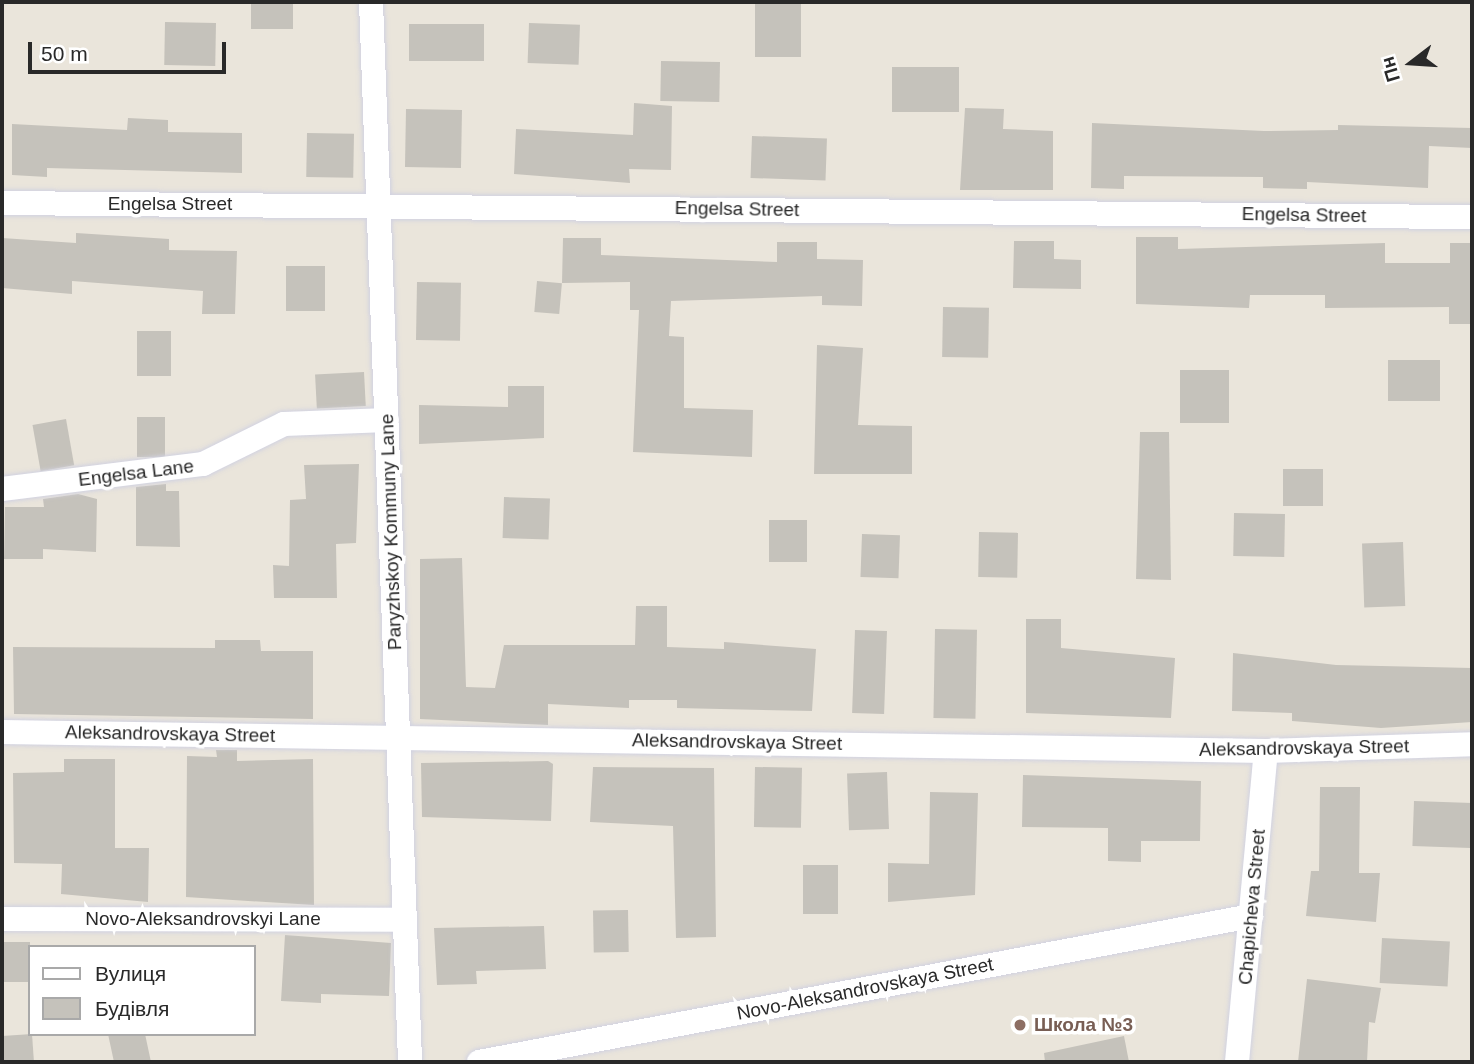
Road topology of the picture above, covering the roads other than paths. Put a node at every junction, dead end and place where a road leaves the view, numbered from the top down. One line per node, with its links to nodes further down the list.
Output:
1 (371, 2): 3 (street, Paryzhskoy Kommuny Lane)
2 (2, 203): 3 (street, Engelsa Street)
3 (379, 206): 4 (street, Engelsa Street); 5 (street, Paryzhskoy Kommuny Lane)
4 (1472, 217)
5 (387, 420): 6 (street, Engelsa Lane); 8 (street, Paryzhskoy Kommuny Lane)
6 (2, 489)
7 (2, 732): 8 (street, Aleksandrovskaya Street)
8 (398, 736): 10 (street, Aleksandrovskaya Street); 13 (street, Paryzhskoy Kommuny Lane)
9 (1472, 744): 10 (street, Aleksandrovskaya Street)
10 (1266, 751): 11 (street, Chapicheva Street)
11 (1251, 916): 15 (street, Novo-Aleksandrovskaya Street); 16 (street, Chapicheva Street)
12 (2, 919): 13 (street, Novo-Aleksandrovskyi Lane)
13 (405, 920): 14 (street, Paryzhskoy Kommuny Lane)
14 (410, 1062)
15 (479, 1062)
16 (1237, 1062)

